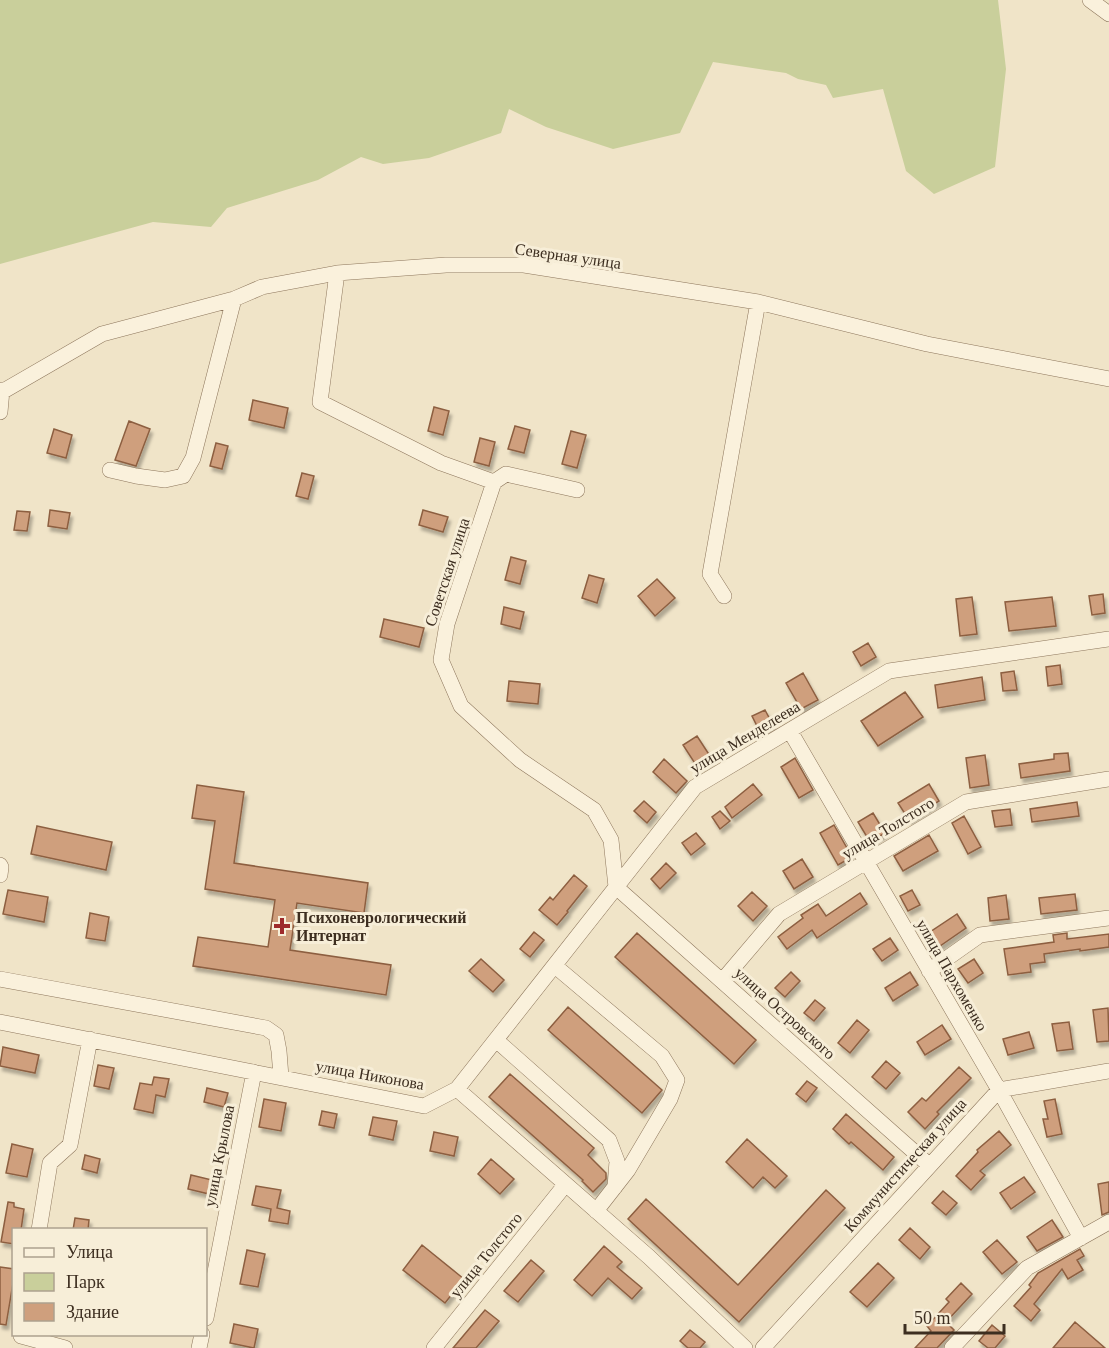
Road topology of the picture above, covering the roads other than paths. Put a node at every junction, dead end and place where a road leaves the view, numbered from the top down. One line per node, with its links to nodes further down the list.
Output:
1 (1090, 0): 2 (street)
2 (1109, 14)
3 (337, 273): 4 (street, Северная улица); 5 (street, Северная улица); 10 (street)
4 (234, 299): 7 (street, Северная улица); 9 (street)
5 (758, 302): 6 (street, Северная улица); 12 (street)
6 (1109, 379)
7 (1, 391): 8 (street)
8 (0, 412)
9 (110, 470)
10 (494, 482): 11 (street); 19 (street, Советская улица)
11 (577, 490)
12 (724, 596)
13 (1109, 639): 14 (street, улица Менделеева)
14 (790, 731): 16 (street, улица Пархоменко); 19 (street, улица Менделеева)
15 (1109, 779): 16 (street, улица Толстого)
16 (866, 861): 22 (street, улица Пархоменко); 24 (street, улица Толстого)
17 (0, 865): 18 (street)
18 (0, 875)
19 (616, 887): 21 (street, улица Менделеева); 24 (street, улица Островского)
20 (1109, 918): 22 (street)
21 (555, 966): 27 (street, улица Менделеева); 35 (street)
22 (929, 971): 32 (street, улица Пархоменко)
23 (0, 979): 30 (street)
24 (722, 981): 33 (street, улица Островского)
25 (0, 1022): 26 (street, улица Никонова)
26 (90, 1039): 29 (street, улица Никонова); 38 (street)
27 (496, 1040): 31 (street, улица Менделеева); 35 (street)
28 (1109, 1071): 32 (street)
29 (254, 1072): 30 (street, улица Никонова); 40 (street, улица Крылова)
30 (280, 1077): 31 (street, улица Никонова)
31 (456, 1089): 34 (street)
32 (999, 1090): 33 (street, Коммунистическая улица); 39 (street, улица Пархоменко)
33 (930, 1165): 45 (street, Коммунистическая улица)
34 (566, 1185): 36 (street); 43 (street, улица Толстого)
35 (615, 1187): 36 (street)
36 (596, 1211): 44 (street)
37 (1109, 1222): 39 (street)
38 (39, 1228)
39 (1080, 1238): 46 (street)
40 (207, 1313)
41 (21, 1336): 42 (street)
42 (65, 1348)
43 (434, 1348)
44 (745, 1348)
45 (763, 1348)
46 (952, 1348)

